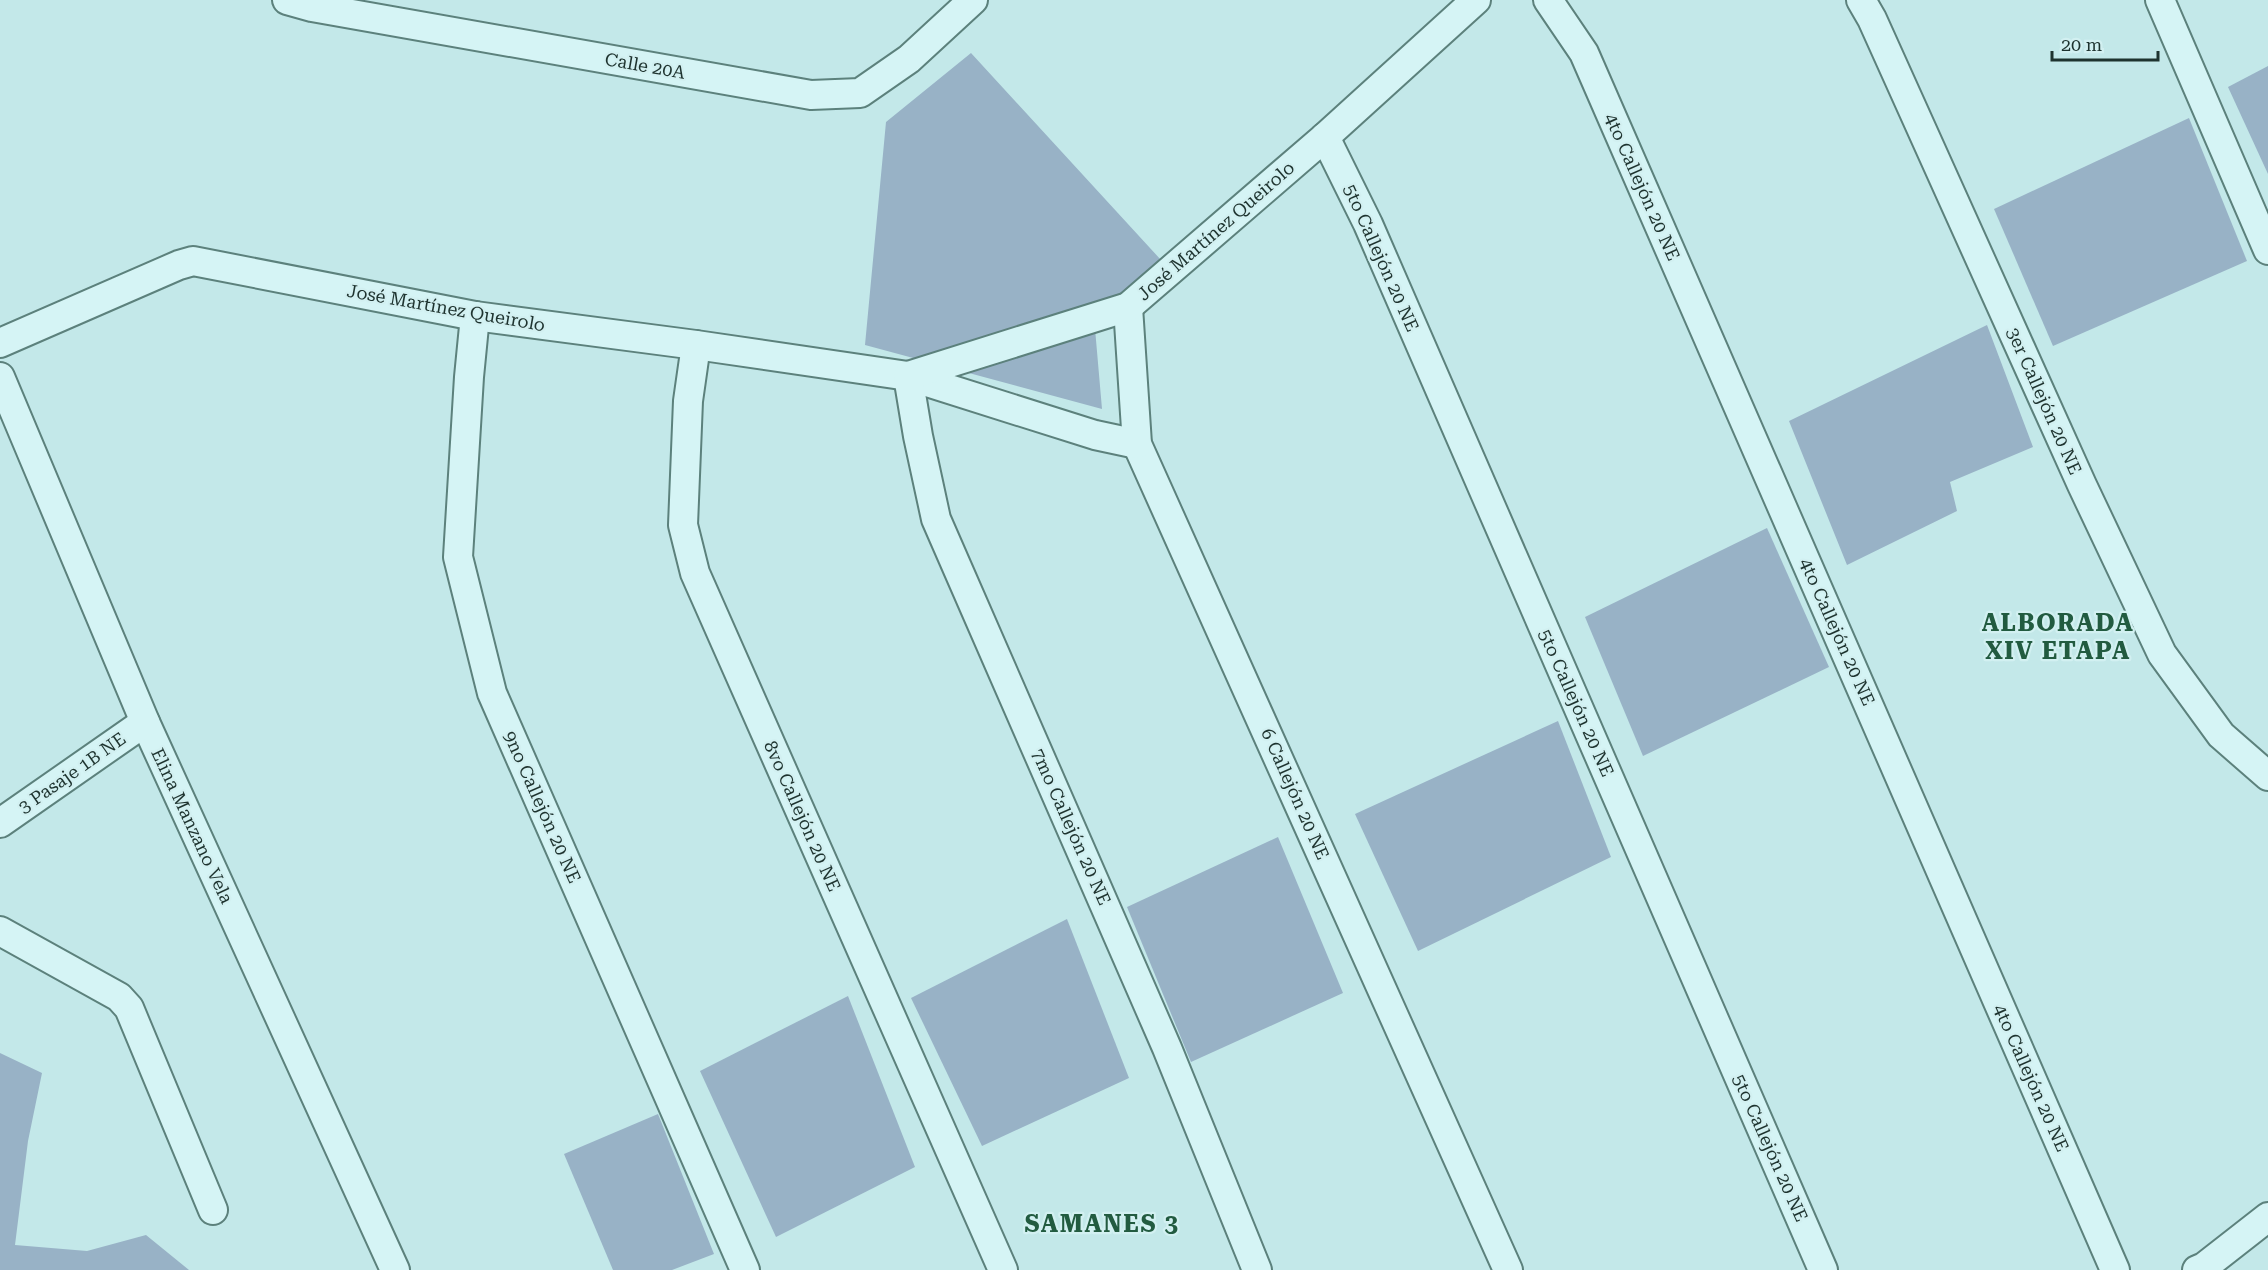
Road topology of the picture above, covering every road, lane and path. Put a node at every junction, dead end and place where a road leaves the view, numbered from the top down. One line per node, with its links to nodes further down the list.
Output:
1 (287, 0): 2 (street, Calle 20A)
2 (973, 0)
3 (1476, 0): 7 (street, José Martínez Queirolo)
4 (1548, 0): 28 (street, 4to Callejón 20 NE)
5 (1861, 0): 17 (street, 3er Callejón 20 NE)
6 (2160, 0): 8 (street)
7 (1325, 137): 9 (street, José Martínez Queirolo); 27 (street, 5to Callejón 20 NE)
8 (2268, 250)
9 (1128, 307): 13 (street, José Martínez Queirolo); 15 (street, 6 Callejón 20 NE)
10 (475, 316): 11 (street, José Martínez Queirolo); 12 (street, José Martínez Queirolo); 23 (street, 9no Callejón 20 NE)
11 (0, 343)
12 (696, 345): 13 (street, José Martínez Queirolo); 24 (street, 8vo Callejón 20 NE)
13 (908, 376): 15 (street, José Martínez Queirolo); 25 (street, 7mo Callejón 20 NE)
14 (0, 377): 16 (street, Elina Manzano Vela)
15 (1137, 444): 26 (street, 6 Callejón 20 NE)
16 (145, 722): 18 (street, 3 Pasaje 1B NE); 22 (street, Elina Manzano Vela)
17 (2268, 776)
18 (0, 823)
19 (0, 931): 20 (street)
20 (213, 1210)
21 (2268, 1217): 29 (street)
22 (395, 1270)
23 (745, 1270)
24 (1003, 1270)
25 (1257, 1270)
26 (1508, 1270)
27 (1823, 1270)
28 (2115, 1270)
29 (2197, 1270)

